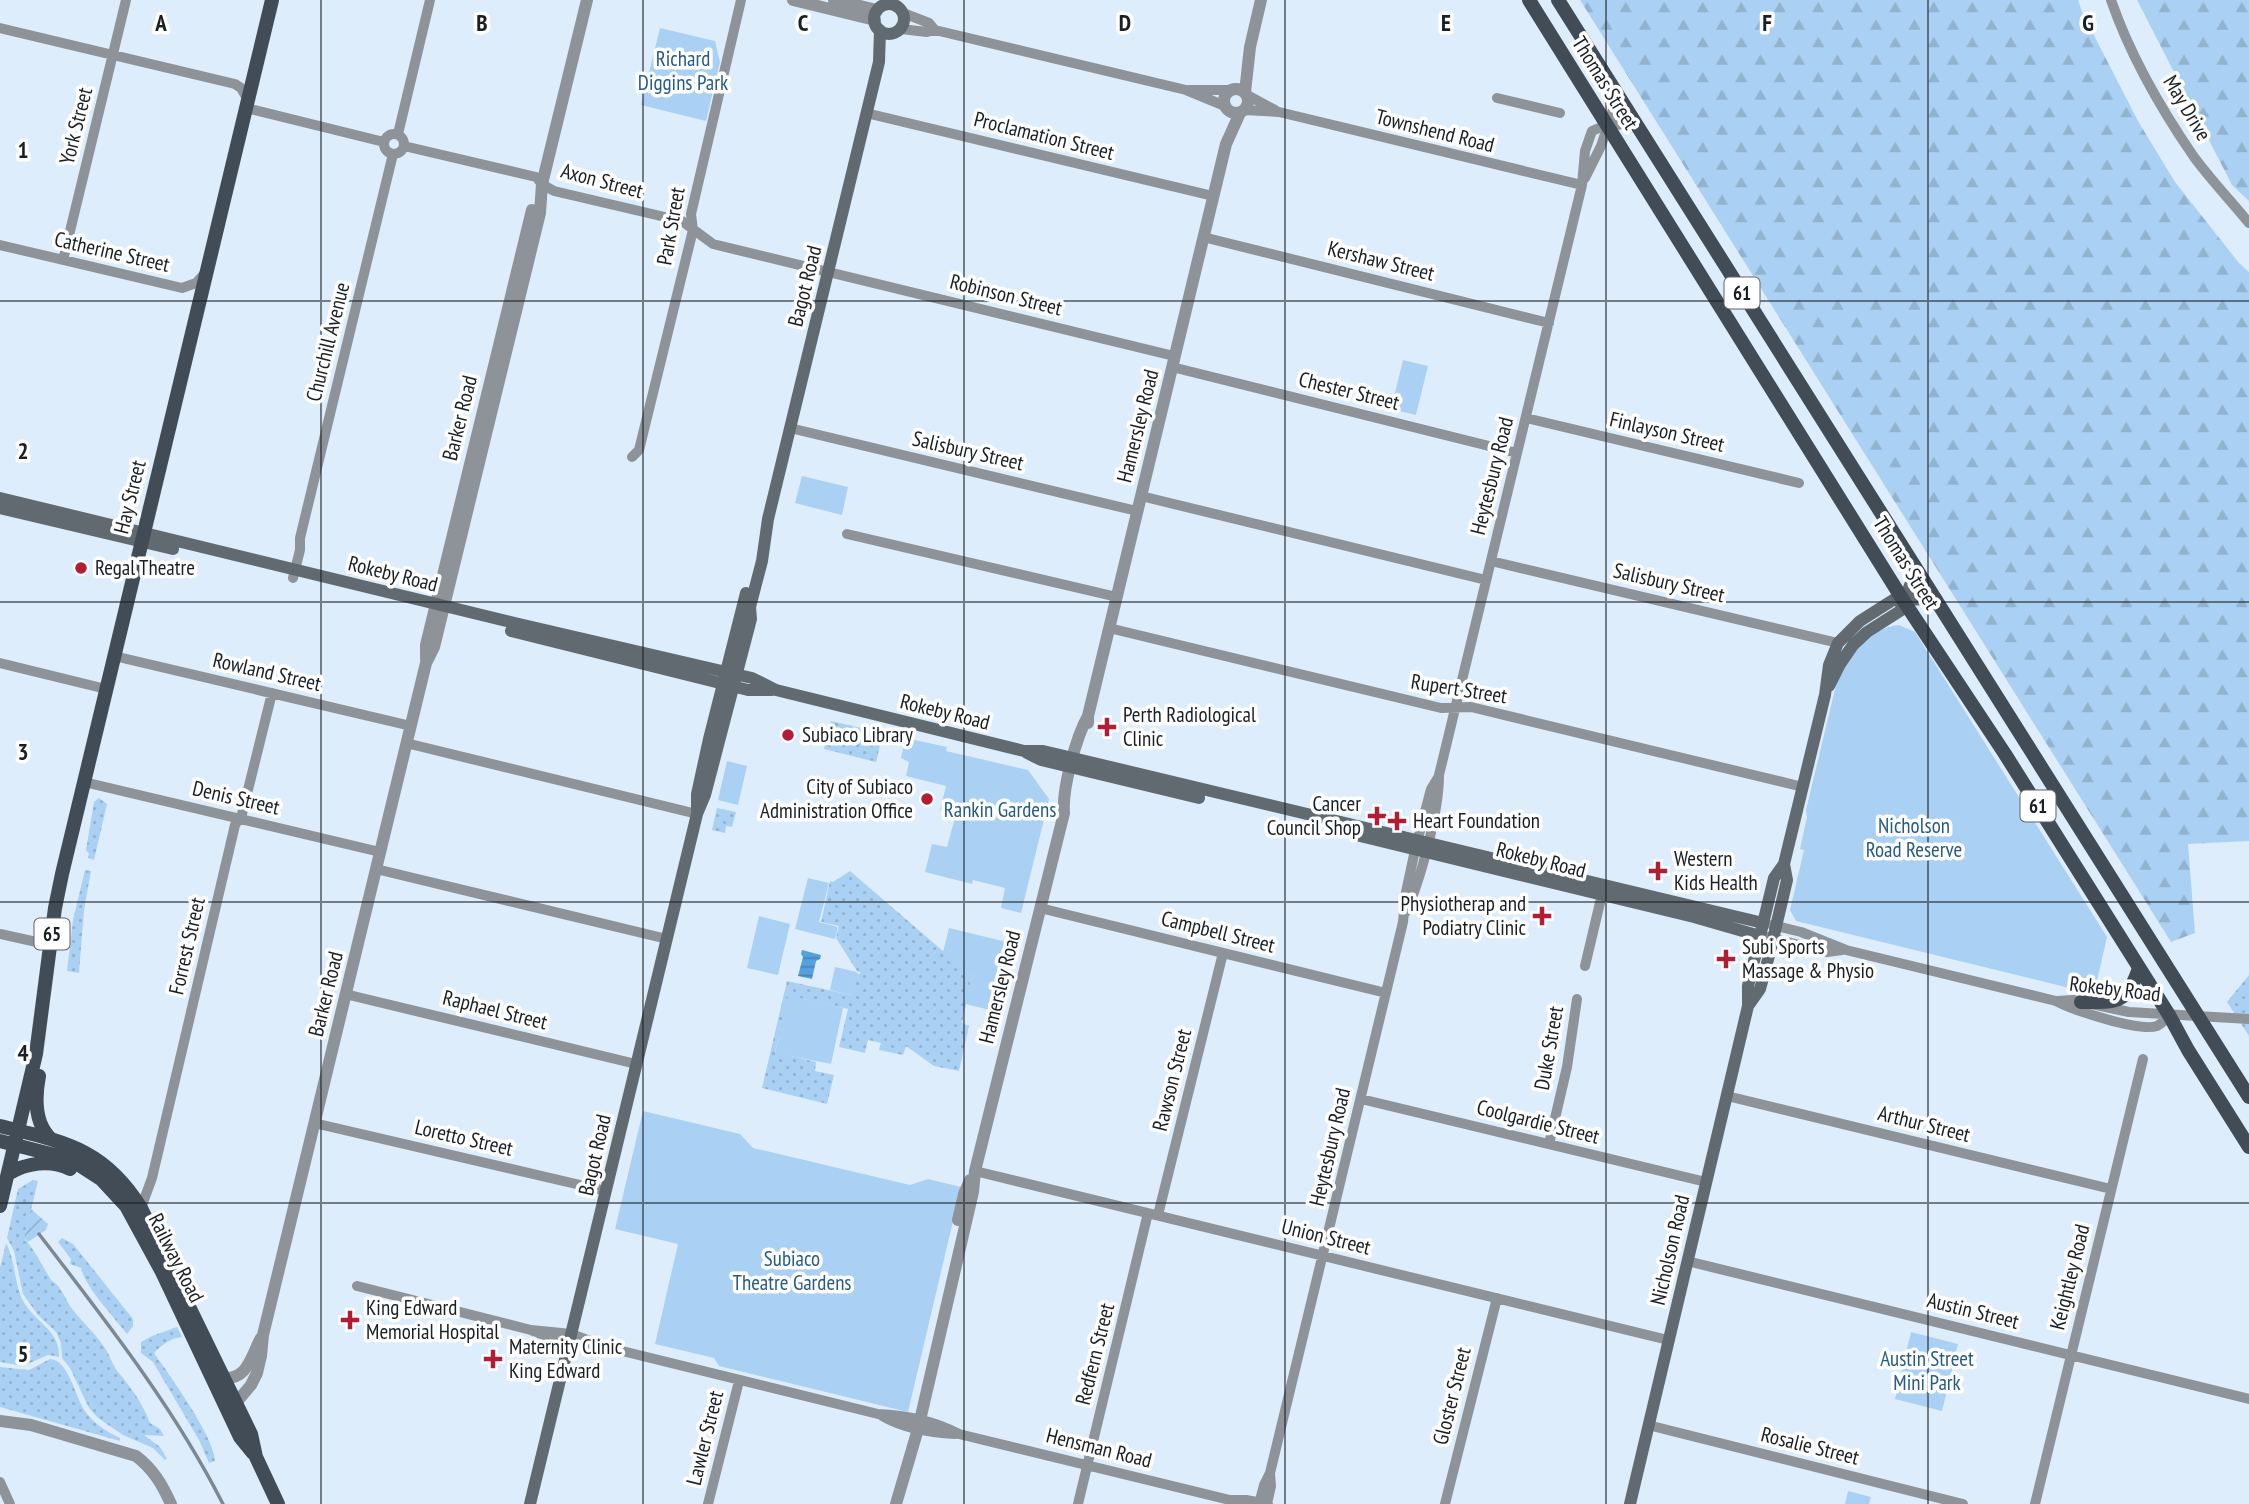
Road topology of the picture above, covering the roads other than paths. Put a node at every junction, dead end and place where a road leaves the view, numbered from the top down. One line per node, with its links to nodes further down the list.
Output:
1 (126, 0): 15 (street, York Street)
2 (272, 0): 20 (main road, Hay Street)
3 (430, 0): 28 (street)
4 (587, 0): 33 (street, Barker Road)
5 (741, 0): 37 (street, Park Street)
6 (793, 0): 12 (street, Townshend Road)
7 (835, 0): 12 (street, Townshend Road)
8 (1261, 0): 17 (street)
9 (1529, 0): 27 (main road, Thomas Street / 61)
10 (1558, 0): 18 (main road, Thomas Street / 61)
11 (2111, 0): 36 (street, May Drive)
12 (890, 15): 14 (street, Townshend Road); 14 (street, Townshend Road); 24 (main road, Bagot Road)
13 (0, 28): 15 (street)
14 (935, 30): 16 (street, Townshend Road)
15 (113, 54): 20 (street); 40 (street, York Street)
16 (1186, 90): 17 (street, Townshend Road); 21 (street, Townshend Road)
17 (1239, 91): 21 (street); 22 (street); 23 (street, Townshend Road)
18 (1618, 93): 26 (main road, Thomas Street / 61); 27 (street, Heytesbury Road)
19 (1497, 98): 25 (street)
20 (247, 104): 29 (street); 41 (main road, Hay Street)
21 (1225, 107): 22 (street); 30 (street, Hamersley Road)
22 (1242, 112): 23 (street, Townshend Road); 30 (street, Hamersley Road)
23 (1279, 112): 34 (street, Townshend Road)
24 (866, 113): 35 (street, Proclamation Street); 42 (main road, Bagot Road)
25 (1560, 113)
26 (1636, 124): 27 (street); 57 (main road, Thomas Street / 61)
27 (1606, 125): 34 (street, Heytesbury Road); 62 (main road, Thomas Street / 61)
28 (398, 134): 29 (street); 31 (street)
29 (384, 142): 32 (street)
30 (1226, 144): 35 (street, Hamersley Road)
31 (404, 146): 32 (street); 33 (street, Axon Street)
32 (393, 154): 58 (street, Churchill Avenue)
33 (542, 184): 37 (street, Axon Street); 63 (street, Barker Road)
34 (1582, 185): 43 (street, Heytesbury Road)
35 (1213, 196): 38 (street, Hamersley Road)
36 (2249, 223)
37 (693, 230): 42 (street, Axon Street); 48 (street, Park Street)
38 (1203, 237): 43 (street, Kershaw Street); 44 (street, Hamersley Road)
39 (0, 244): 40 (street, Catherine Street)
40 (64, 260): 41 (street, Catherine Street)
41 (207, 270): 55 (main road, Hay Street)
42 (828, 271): 44 (street, Robinson Street); 46 (main road, Bagot Road)
43 (1549, 323): 45 (street, Heytesbury Road)
44 (1173, 362): 47 (street, Chester Street); 50 (street, Hamersley Road)
45 (1525, 418): 47 (street, Heytesbury Road); 49 (street, Finlayson Street)
46 (790, 428): 53 (street, Salisbury Street); 68 (main road, Bagot Road)
47 (1517, 453): 56 (street, Heytesbury Road)
48 (632, 457)
49 (1799, 483)
50 (1141, 496): 53 (street, Hamersley Road); 59 (street)
51 (0, 498): 55 (main road, Rokeby Road)
52 (0, 508): 55 (main road, Rokeby Road)
53 (1137, 511): 60 (street, Hamersley Road)
54 (847, 534): 60 (street)
55 (142, 537): 58 (main road, Rokeby Road); 66 (main road, Hay Street)
56 (1491, 561): 59 (street, Heytesbury Road); 65 (street, Salisbury Street)
57 (1916, 570): 61 (main road, Thomas Street / 61); 62 (main road, Nicholson Road)
58 (291, 573): 63 (main road, Rokeby Road)
59 (1486, 580): 72 (street, Heytesbury Road)
60 (1117, 597): 64 (street, Hamersley Road)
61 (1935, 599): 62 (main road, Nicholson Road); 98 (main road, Thomas Street / 61)
62 (1903, 600): 65 (main road, Nicholson Road); 71 (main road, Nicholson Road); 91 (main road, Thomas Street / 61)
63 (439, 609): 68 (main road, Rokeby Road); 73 (street, Barker Road)
64 (1109, 628): 72 (street, Rupert Street); 75 (street, Hamersley Road)
65 (1838, 643): 71 (main road, Nicholson Road)
66 (114, 656): 69 (main road, Hay Street); 70 (street, Rowland Street)
67 (0, 663): 69 (street)
68 (730, 679): 75 (main road, Rokeby Road); 78 (main road, Bagot Road)
69 (106, 689): 76 (main road, Hay Street / 65)
70 (272, 693): 73 (street, Rowland Street); 79 (street, Forrest Street)
71 (1825, 695): 77 (main road, Nicholson Road)
72 (1455, 707): 77 (street, Rupert Street); 80 (street, Heytesbury Road)
73 (411, 726): 74 (street, Barker Road)
74 (407, 743): 78 (street); 81 (street, Barker Road)
75 (1076, 764): 80 (main road, Rokeby Road); 84 (street, Hamersley Road)
76 (83, 782): 79 (street, Denis Street); 88 (main road, Hay Street / 65)
77 (1803, 787): 85 (main road, Nicholson Road)
78 (696, 814): 87 (main road, Bagot Road)
79 (239, 819): 81 (street, Denis Street); 118 (street, Forrest Street)
80 (1421, 847): 83 (main road, Rokeby Road); 92 (street, Heytesbury Road)
81 (380, 852): 82 (street, Barker Road)
82 (376, 869): 87 (street); 93 (street, Barker Road)
83 (1603, 891): 85 (main road, Rokeby Road); 90 (street)
84 (1040, 908): 89 (street, Campbell Street); 111 (street, Hamersley Road)
85 (1768, 931): 95 (street, Rokeby Road); 103 (main road, Nicholson Road)
86 (0, 934): 88 (street)
87 (667, 939): 102 (main road, Bagot Road)
88 (50, 945): 100 (main road, Hay Street / 65)
89 (1223, 953): 92 (street, Campbell Street); 119 (street, Rawson Street)
90 (1585, 966)
91 (2139, 968): 96 (main road); 97 (main road, Thomas Street / 61)
92 (1386, 993): 105 (street, Heytesbury Road)
93 (345, 994): 102 (street, Raphael Street); 106 (street, Barker Road)
94 (1577, 999): 109 (street, Duke Street)
95 (2056, 1001): 96 (street, Rokeby Road); 97 (street, Rokeby Road)
96 (2081, 1002): 97 (street, Rokeby Road)
97 (2169, 1015): 98 (street, Rokeby Road); 110 (main road, Thomas Street / 61)
98 (2198, 1017): 99 (street, Rokeby Road); 104 (main road, Thomas Street / 61)
99 (2249, 1019)
100 (36, 1054): 107 (main road, Hay Street / 65); 108 (main road)
101 (2143, 1059): 115 (street, Keightley Road)
102 (636, 1064): 116 (main road, Bagot Road)
103 (1727, 1096): 114 (main road, Nicholson Road); 115 (street, Arthur Street)
104 (2249, 1097)
105 (1361, 1099): 109 (street, Coolgardie Street); 120 (street, Heytesbury Road)
106 (314, 1123): 116 (street, Loretto Street); 124 (street, Barker Road)
107 (6, 1138): 108 (main road, Railway Road); 112 (main road, Hay Street / 65); 113 (main road, Railway Road)
108 (51, 1139): 118 (main road, Railway Road)
109 (1549, 1144): 114 (street, Coolgardie Street)
110 (2249, 1147)
111 (975, 1171): 119 (street, Union Street); 134 (street, Hamersley Road)
112 (8, 1174): 113 (main road); 117 (main road, Hay Street / 65)
113 (101, 1179): 137 (main road, Railway Road)
114 (1706, 1182): 121 (main road, Nicholson Road)
115 (2111, 1189): 127 (street, Keightley Road)
116 (606, 1191): 125 (main road, Bagot Road)
117 (0, 1206)
118 (141, 1208): 128 (main road, Railway Road)
119 (1153, 1214): 120 (street, Union Street); 138 (street, Redfern Street)
120 (1324, 1256): 123 (street, Union Street); 148 (street, Heytesbury Road)
121 (1687, 1261): 126 (main road, Nicholson Road); 127 (street, Austin Street)
122 (357, 1286): 125 (street, Hensman Road)
123 (1497, 1298): 126 (street, Union Street); 149 (street, Gloster Street)
124 (262, 1335): 128 (street, Barker Road); 131 (street, Barker Road)
125 (570, 1339): 129 (street, Hensman Road); 144 (main road, Bagot Road)
126 (1668, 1340): 135 (main road, Nicholson Road)
127 (2071, 1355): 130 (street, Austin Street); 152 (street, Keightley Road)
128 (223, 1378): 131 (main road, Railway Road)
129 (738, 1381): 134 (street, Hensman Road); 145 (street, Lawler Street)
130 (2249, 1399)
131 (235, 1404): 137 (main road, Railway Road)
132 (0, 1412): 136 (street)
133 (0, 1421): 136 (street)
134 (915, 1423): 138 (street, Hensman Road); 146 (street, Hamersley Road)
135 (1648, 1424): 150 (main road, Nicholson Road); 151 (street, Rosalie Street)
136 (30, 1425): 142 (street)
137 (256, 1457): 143 (main road, Railway Road)
138 (1087, 1466): 140 (street, Hensman Road); 147 (street, Redfern Street)
139 (0, 1482): 141 (street)
140 (1233, 1502): 148 (street, Hensman Road)
141 (10, 1504)
142 (171, 1504)
143 (278, 1504)
144 (530, 1504)
145 (708, 1504)
146 (896, 1504)
147 (1078, 1504)
148 (1264, 1504)
149 (1445, 1504)
150 (1630, 1504)
151 (1963, 1504)
152 (2035, 1504)

